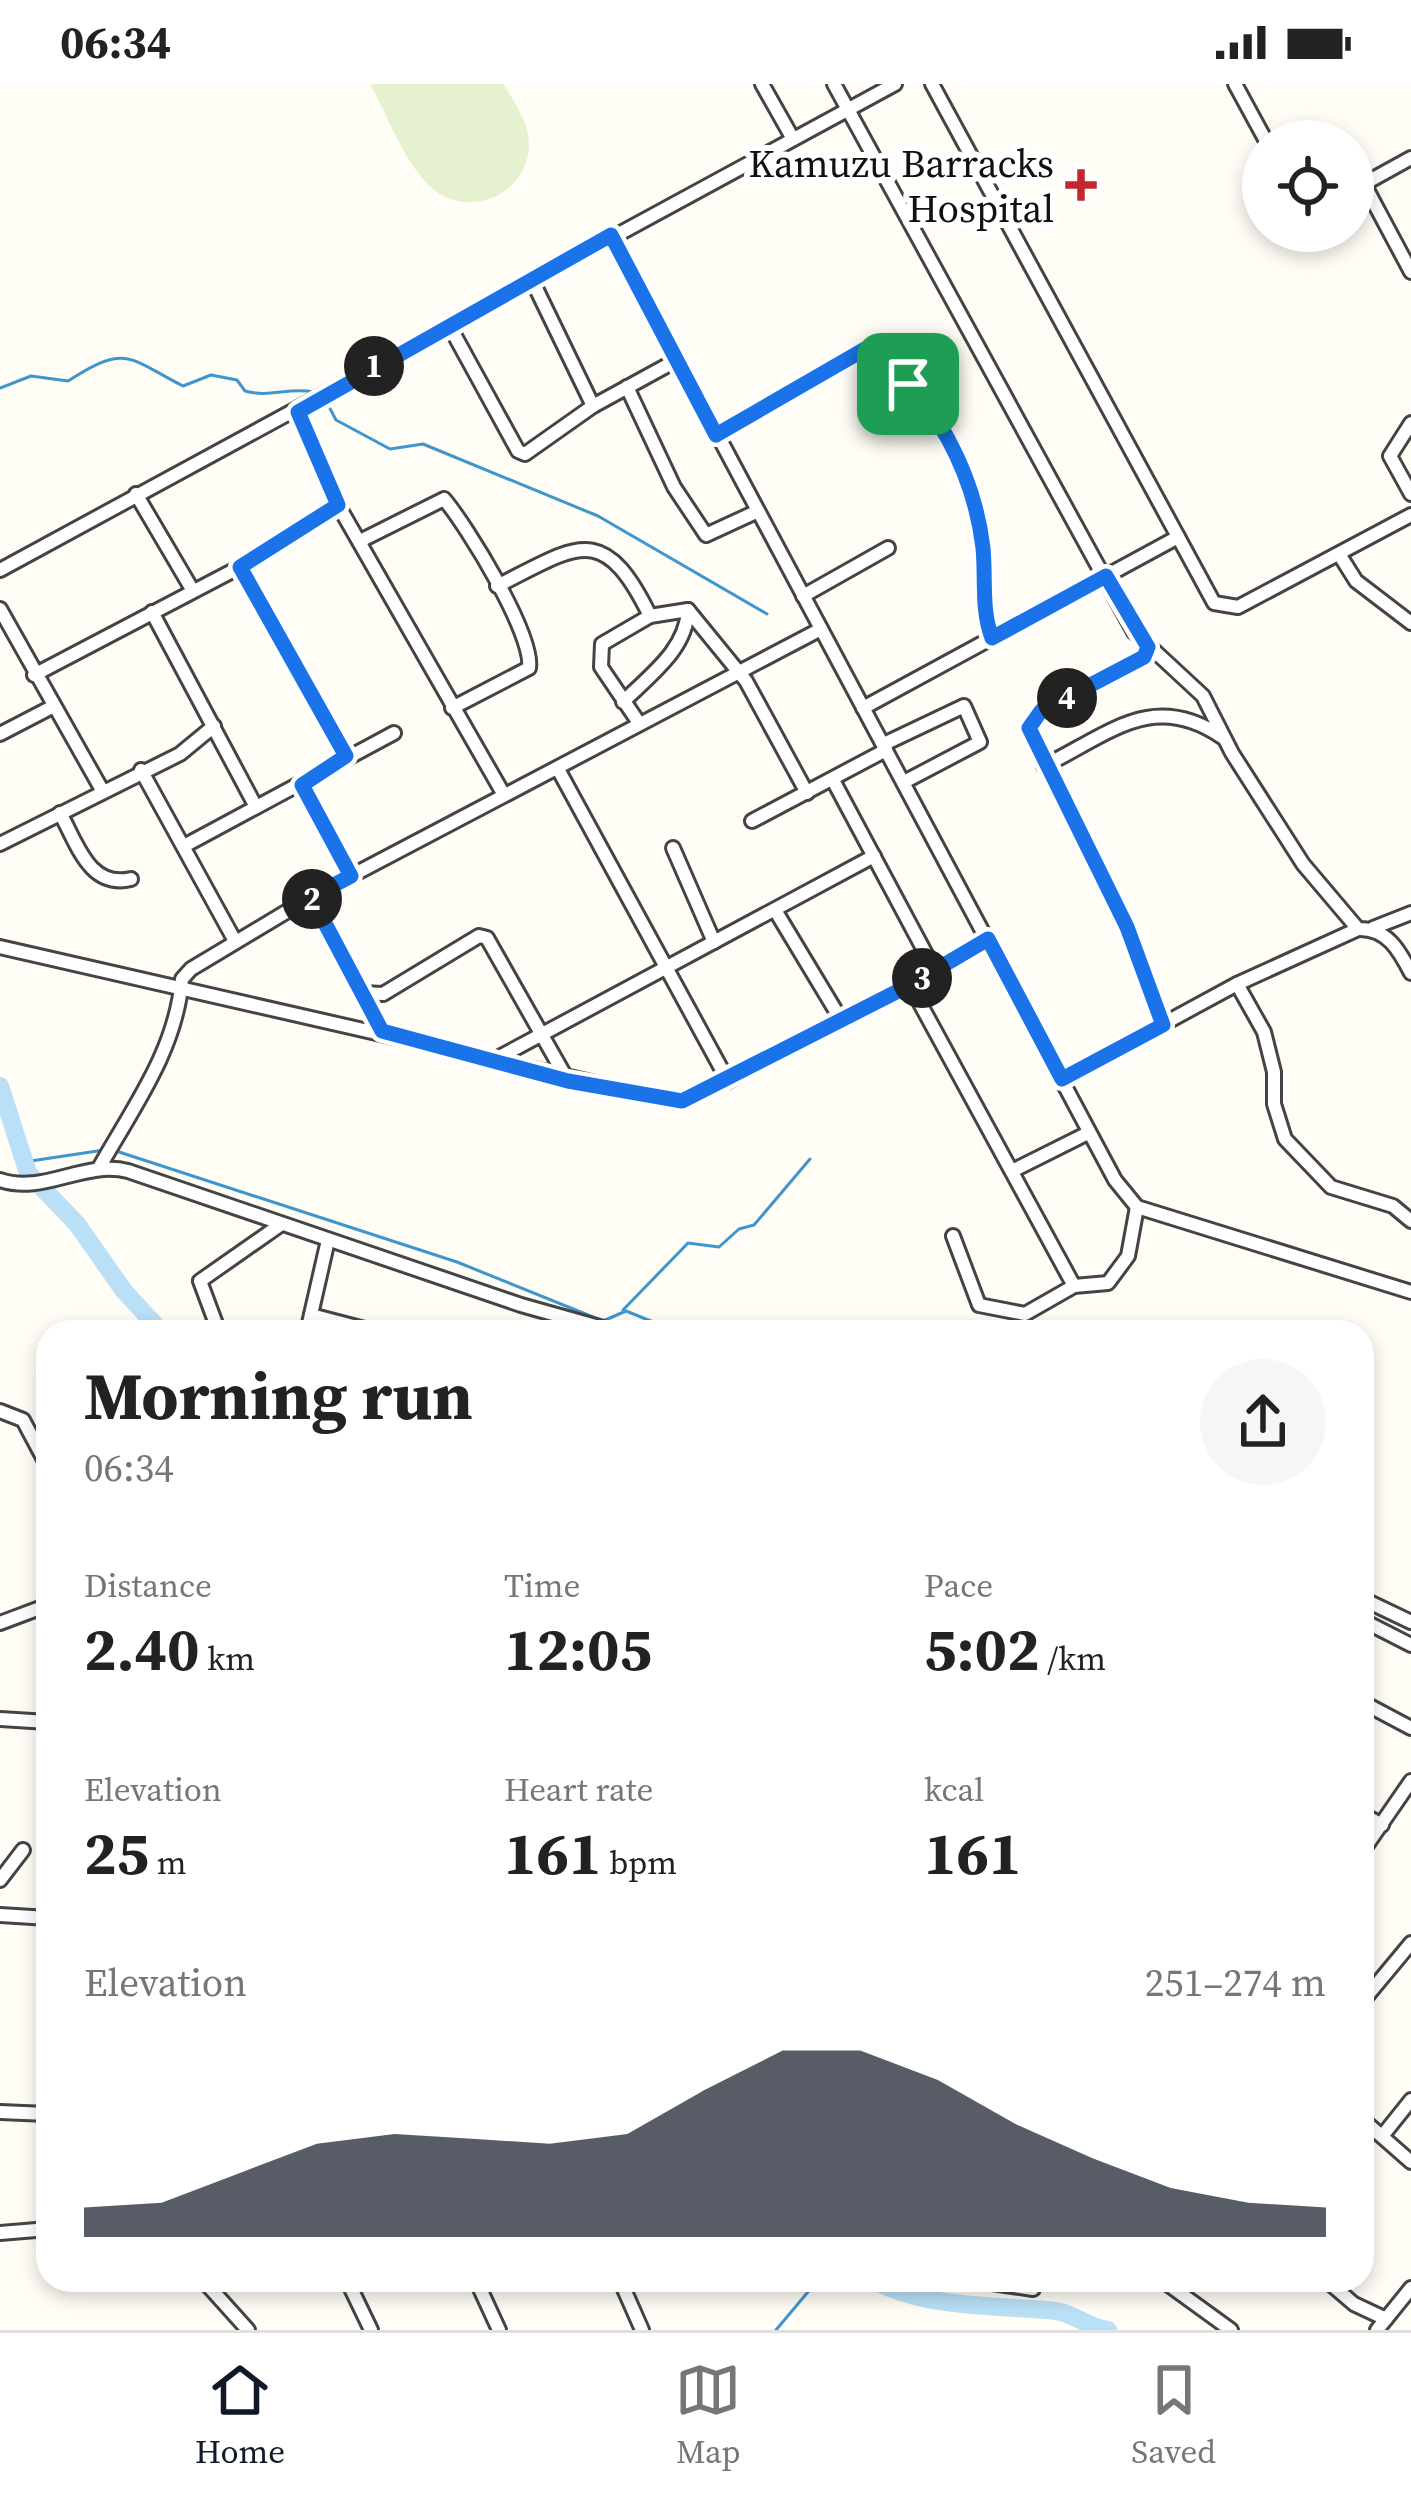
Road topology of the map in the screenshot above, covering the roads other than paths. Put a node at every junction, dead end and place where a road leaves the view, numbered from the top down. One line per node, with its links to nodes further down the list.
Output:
1 (762, 84): 8 (street)
2 (834, 84): 6 (street)
3 (896, 84): 6 (street)
4 (932, 84): 27 (street)
5 (1235, 84): 7 (street)
6 (848, 110): 8 (street); 33 (street)
7 (1255, 120)
8 (793, 139): 12 (street)
9 (1411, 158): 10 (street)
10 (1374, 178)
11 (1374, 213): 13 (street)
12 (611, 235): 14 (street); 16 (street)
13 (1411, 272)
14 (532, 280): 15 (street); 18 (street)
15 (450, 327): 18 (street); 19 (street)
16 (676, 360): 17 (street); 21 (street)
17 (627, 387): 18 (street); 25 (street)
18 (593, 406)
19 (298, 412): 22 (street); 24 (street)
20 (1411, 423): 23 (street)
21 (716, 435): 25 (street); 43 (street)
22 (136, 494): 32 (street); 35 (street)
23 (1411, 494)
24 (338, 505): 28 (street); 31 (street)
25 (758, 511): 36 (street)
26 (1411, 514): 30 (street)
27 (1178, 537): 30 (street); 33 (street)
28 (360, 541): 34 (street); 49 (street)
29 (888, 548): 36 (street)
30 (1339, 554): 41 (street)
31 (240, 567): 35 (street); 57 (street)
32 (0, 570)
33 (1106, 576): 43 (street); 44 (street)
34 (496, 586): 40 (street); 49 (street)
35 (193, 591): 39 (street)
36 (803, 596): 42 (street)
37 (0, 609): 46 (street)
38 (688, 610): 40 (street); 45 (street); 47 (street)
39 (152, 613): 46 (street); 52 (street)
40 (650, 616): 47 (street)
41 (1411, 622)
42 (820, 629): 45 (street); 50 (street)
43 (992, 638): 50 (street)
44 (1148, 647): 55 (street); 58 (street)
45 (739, 672): 51 (street); 65 (street)
46 (34, 675): 48 (street)
47 (623, 702): 51 (street)
48 (52, 707): 54 (street); 64 (street)
49 (452, 707): 66 (street)
50 (863, 708): 56 (street)
51 (639, 723): 59 (street)
52 (214, 726): 60 (street); 67 (street)
53 (394, 733): 57 (street)
54 (0, 734)
55 (1225, 738): 58 (street); 79 (street)
56 (885, 747): 61 (street); 62 (street); 62 (street)
57 (346, 756): 63 (street)
58 (1044, 766): 92 (street)
59 (558, 769): 66 (street); 84 (street)
60 (141, 770): 64 (street); 71 (street)
61 (834, 782): 65 (street); 73 (street)
62 (904, 782): 80 (street)
63 (302, 785): 67 (street); 74 (street)
64 (101, 790): 68 (street)
65 (807, 793): 69 (street)
66 (504, 795): 74 (street)
67 (256, 807): 71 (street)
68 (60, 813): 70 (street); 75 (street)
69 (752, 821)
70 (0, 844)
71 (184, 846): 81 (street)
72 (674, 848): 82 (street)
73 (874, 856): 77 (street); 85 (street)
74 (351, 876): 76 (street)
75 (131, 879)
76 (311, 897): 81 (street); 90 (street)
77 (776, 910): 82 (street); 91 (street)
78 (1411, 913): 79 (street)
79 (1365, 929): 86 (street); 87 (street)
80 (988, 939): 85 (street); 96 (street)
81 (235, 941): 89 (street)
82 (714, 942): 84 (street)
83 (0, 947): 89 (street)
84 (664, 970): 94 (street); 98 (street)
85 (935, 970): 88 (street)
86 (1411, 973)
87 (1237, 984): 92 (street); 104 (street)
88 (910, 985): 91 (street); 101 (street)
89 (181, 987): 93 (street); 100 (street)
90 (361, 993): 93 (street); 94 (street)
91 (840, 1018): 98 (street)
92 (1163, 1025): 96 (street)
93 (382, 1031): 95 (street)
94 (544, 1035): 95 (street); 97 (street)
95 (492, 1061): 97 (street)
96 (1062, 1079): 99 (street)
97 (568, 1081): 98 (street)
98 (728, 1081)
99 (1088, 1133): 101 (street); 103 (street)
100 (100, 1168): 102 (street); 105 (street)
101 (1012, 1171): 108 (street)
102 (0, 1180)
103 (1137, 1207): 108 (street); 109 (street)
104 (1411, 1221)
105 (280, 1225): 107 (street); 111 (street)
106 (953, 1235): 108 (street)
107 (328, 1240): 110 (street); 114 (street)
108 (1074, 1286)
109 (1411, 1292)
110 (311, 1315): 112 (street); 113 (street)
111 (214, 1320)
112 (310, 1320)
113 (330, 1320)
114 (579, 1320)
115 (0, 1411): 116 (street)
116 (36, 1442)
117 (1374, 1604): 119 (street)
118 (36, 1610): 120 (street)
119 (1411, 1622)
120 (0, 1623)
121 (1374, 1627): 122 (street)
122 (1411, 1646)
123 (1374, 1708): 126 (street)
124 (0, 1719): 125 (street)
125 (36, 1721)
126 (1411, 1728)
127 (1411, 1780): 129 (street)
128 (1374, 1821): 129 (street)
129 (1382, 1825): 130 (street)
130 (1374, 1836)
131 (23, 1850): 132 (street)
132 (0, 1880)
133 (0, 1915): 134 (street)
134 (36, 1917)
135 (1411, 1943): 136 (street)
136 (1374, 1988)
137 (1411, 2100): 141 (street)
138 (0, 2112): 139 (street)
139 (36, 2114)
140 (1374, 2128): 141 (street)
141 (1383, 2135): 142 (street)
142 (1411, 2162)
143 (36, 2230): 144 (street)
144 (0, 2233)
145 (1411, 2288): 152 (street)
146 (213, 2292): 153 (street)
147 (352, 2292): 154 (street)
148 (482, 2292): 155 (street)
149 (625, 2292): 156 (street)
150 (1179, 2292): 157 (street)
151 (1340, 2292): 152 (street)
152 (1382, 2325)
153 (248, 2330)
154 (371, 2330)
155 (499, 2330)
156 (642, 2330)
157 (1231, 2330)

